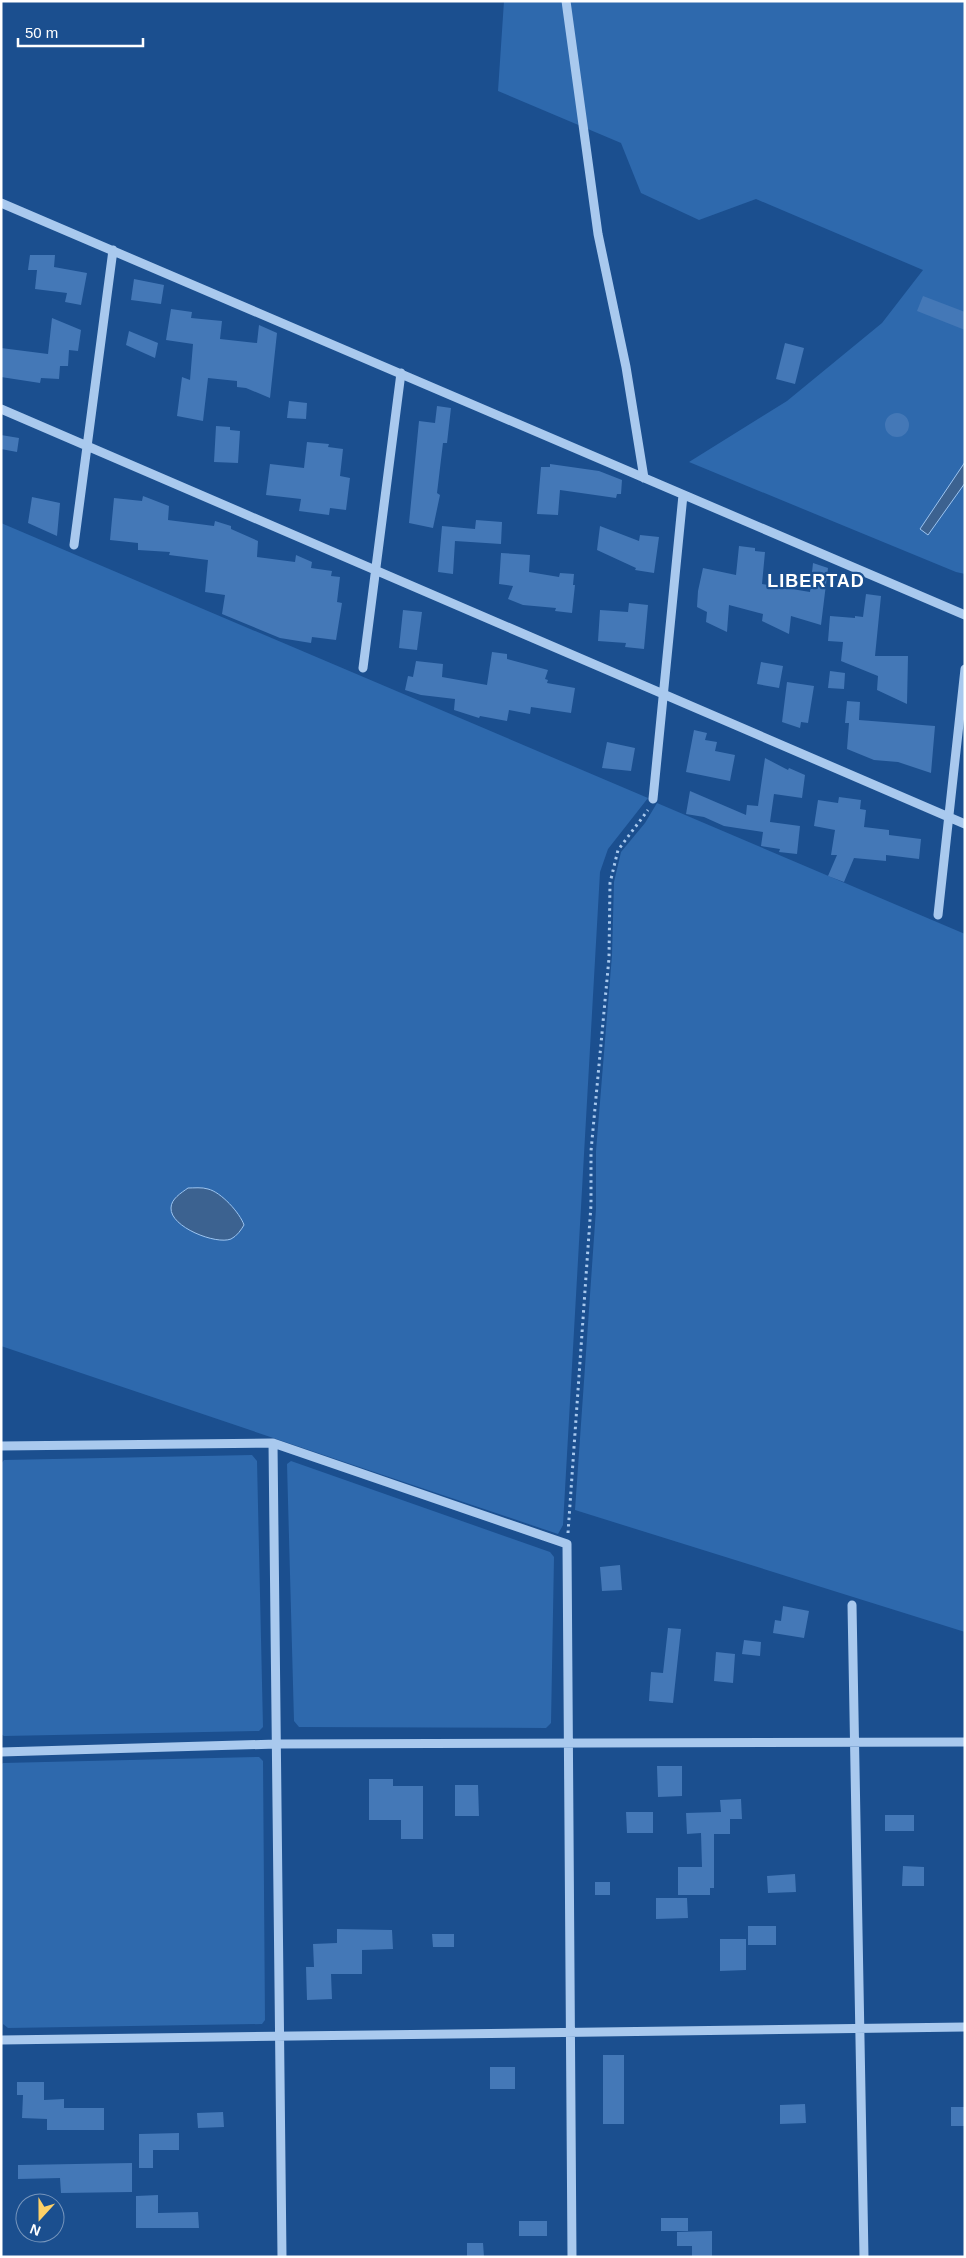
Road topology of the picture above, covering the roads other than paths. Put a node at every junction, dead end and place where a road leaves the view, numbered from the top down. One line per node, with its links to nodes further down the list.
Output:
1 (566, 1): 7 (street)
2 (1, 203): 3 (street)
3 (113, 250): 4 (street); 6 (street)
4 (401, 373): 7 (street); 10 (street)
5 (1, 409): 6 (street)
6 (87, 446): 9 (street); 10 (street)
7 (644, 478): 8 (street)
8 (683, 495): 11 (street); 14 (street)
9 (74, 545)
10 (375, 571): 12 (street); 14 (street)
11 (965, 615)
12 (363, 668)
13 (965, 669): 16 (street)
14 (664, 694): 15 (street); 16 (street)
15 (653, 799)
16 (949, 818): 17 (street); 18 (street)
17 (965, 824)
18 (938, 915)
19 (273, 1443): 20 (street); 24 (street); 25 (street)
20 (1, 1446)
21 (852, 1605): 22 (street)
22 (855, 1742): 23 (street); 24 (street); 28 (street)
23 (965, 1742)
24 (567, 1743): 25 (street); 29 (street)
25 (276, 1744): 26 (street); 30 (street)
26 (1, 1752)
27 (965, 2027): 28 (street)
28 (860, 2028): 29 (street); 34 (street)
29 (570, 2032): 30 (street); 33 (street)
30 (280, 2036): 31 (street); 32 (street)
31 (1, 2040)
32 (282, 2257)
33 (572, 2257)
34 (864, 2257)

